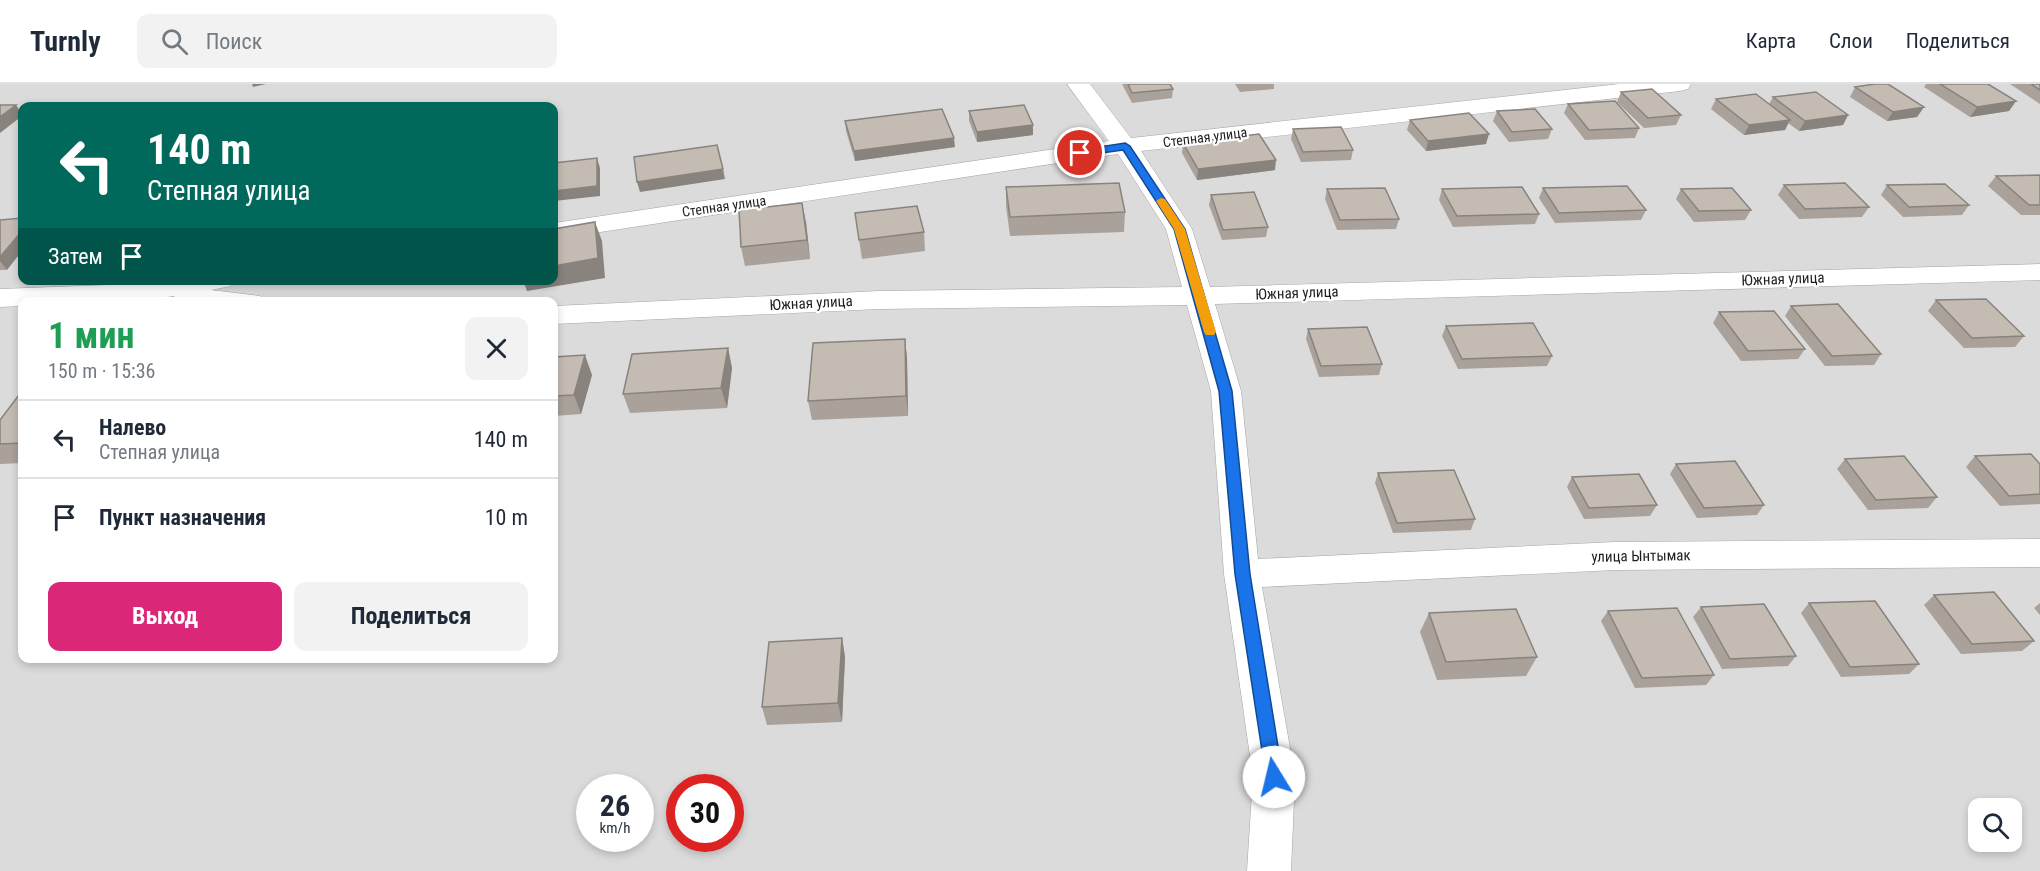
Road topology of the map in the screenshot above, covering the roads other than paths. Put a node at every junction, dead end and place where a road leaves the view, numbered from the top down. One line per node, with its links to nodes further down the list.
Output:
1 (1078, 84): 3 (street)
2 (1680, 84): 3 (street, Степная улица)
3 (1125, 146): 4 (street, Степная улица); 8 (street)
4 (558, 230)
5 (2040, 272): 8 (street, Южная улица)
6 (188, 285): 7 (street)
7 (135, 293): 10 (street); 11 (street)
8 (1200, 296): 13 (street, Южная улица); 15 (street)
9 (18, 297): 12 (street)
10 (27, 297)
11 (186, 297)
12 (0, 298)
13 (558, 315)
14 (2040, 553): 15 (street, улица Ынтымак)
15 (1242, 574): 16 (street)
16 (1269, 871)

